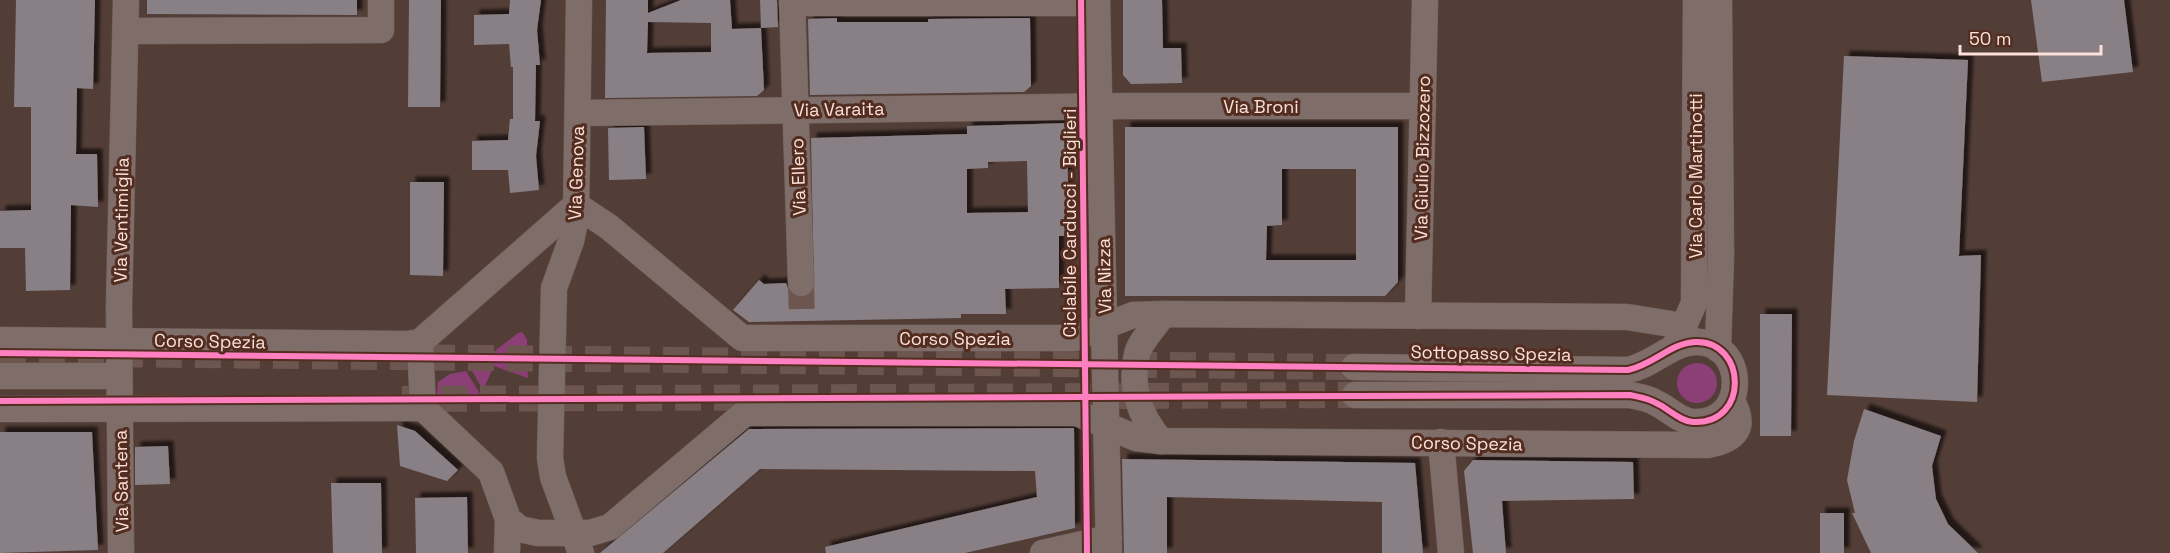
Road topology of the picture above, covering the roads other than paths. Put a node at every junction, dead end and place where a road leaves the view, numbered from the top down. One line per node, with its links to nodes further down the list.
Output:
1 (126, 0): 10 (street, Via Ventimiglia)
2 (381, 0): 10 (street)
3 (579, 0): 14 (street, Via Genova)
4 (1425, 0): 12 (street, Via Giulio Bizzozero)
5 (1696, 0): 23 (street, Via Carlo Martinotti)
6 (1719, 0): 23 (street, Via Carlo Martinotti)
7 (792, 2): 8 (street); 13 (street, Via Ellero)
8 (959, 2): 9 (street)
9 (1096, 2): 11 (street, Via Nizza)
10 (126, 31): 20 (street, Via Ventimiglia)
11 (1100, 106): 12 (street, Via Broni); 13 (street, Via Varaita); 19 (street, Via Nizza)
12 (1423, 106): 18 (street, Via Giulio Bizzozero)
13 (796, 109): 14 (street, Via Varaita); 16 (street, Via Ellero)
14 (578, 113): 15 (street, Via Genova)
15 (576, 205): 19 (street, Corso Spezia); 22 (street); 36 (street, Via Genova)
16 (801, 283)
17 (1163, 314): 18 (street, Corso Spezia); 19 (street, Corso Spezia); 33 (street)
18 (1418, 316): 23 (street, Corso Spezia)
19 (1105, 327): 32 (street, Via Nizza)
20 (119, 339): 21 (street, Corso Spezia); 22 (street, Corso Spezia); 26 (street, Via Ventimiglia)
21 (0, 340)
22 (420, 342): 30 (street)
23 (1692, 342): 24 (street, Sottopasso Spezia); 28 (street, Corso Spezia)
24 (1354, 367)
25 (0, 376): 26 (street)
26 (119, 376): 29 (street, Via Ventimiglia)
27 (1355, 395): 28 (street)
28 (1732, 401): 34 (street, Corso Spezia)
29 (120, 408): 30 (street); 31 (street); 38 (street, Via Santena)
30 (423, 408): 35 (street)
31 (0, 409)
32 (1107, 427): 33 (street, Corso Spezia); 36 (street, Corso Spezia); 37 (street, Via Nizza)
33 (1161, 441): 34 (street, Corso Spezia)
34 (1441, 442): 41 (street)
35 (508, 519): 36 (street); 39 (street)
36 (578, 542)
37 (1109, 546): 40 (street)
38 (121, 553)
39 (507, 553)
40 (1043, 553)
41 (1451, 553)

